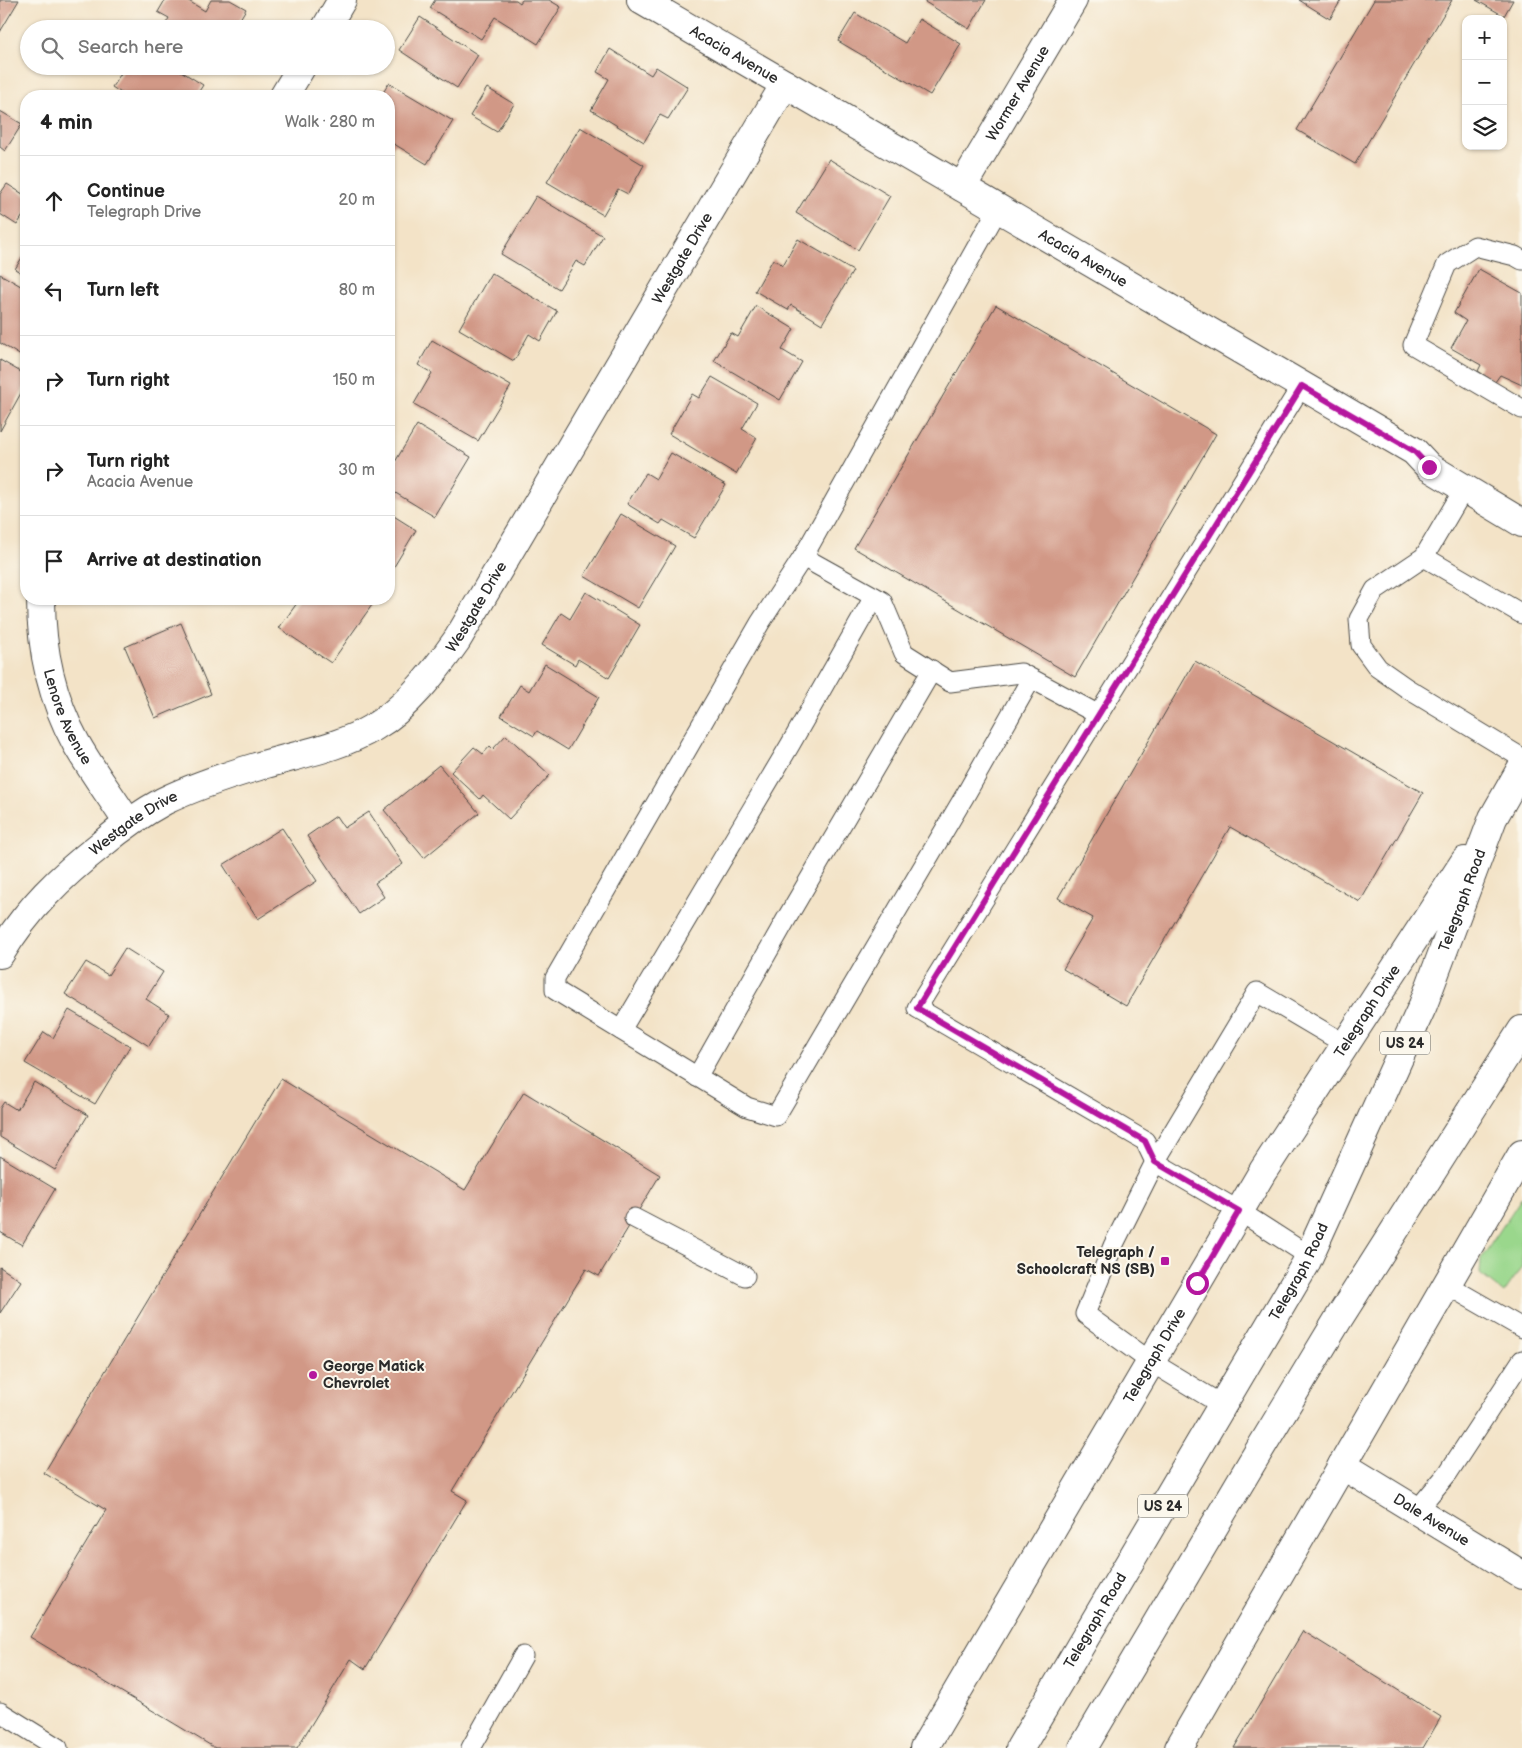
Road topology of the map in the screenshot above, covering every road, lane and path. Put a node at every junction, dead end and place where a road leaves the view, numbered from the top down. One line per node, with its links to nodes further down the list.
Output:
1 (342, 0): 4 (main road)
2 (641, 0): 6 (main road, Acacia Avenue)
3 (1072, 0): 8 (main road, Wormer Avenue)
4 (330, 20)
5 (297, 75): 7 (main road)
6 (786, 84): 8 (main road, Acacia Avenue); 26 (main road, Westgate Drive)
7 (288, 90)
8 (962, 187): 9 (main road, Acacia Avenue)
9 (998, 209): 11 (main road, Acacia Avenue); 15 (lane)
10 (1522, 260): 12 (lane)
11 (1302, 386): 13 (main road, Acacia Avenue); 22 (lane)
12 (1522, 409)
13 (1464, 489): 14 (main road, Acacia Avenue); 16 (lane)
14 (1522, 523)
15 (803, 557): 17 (lane); 28 (lane)
16 (1424, 557): 19 (lane); 23 (lane)
17 (874, 597): 20 (lane); 28 (lane)
18 (41, 605): 26 (main road, Lenore Avenue)
19 (1522, 614)
20 (932, 670): 21 (lane); 31 (lane)
21 (1031, 679): 22 (lane); 31 (lane)
22 (1099, 715): 32 (lane)
23 (1522, 758)
24 (1522, 767): 25 (main road, Telegraph Road / US 24)
25 (1493, 818): 30 (main road, Telegraph Drive); 36 (main road, Telegraph Road / US 24)
26 (128, 823): 27 (main road, Westgate Drive)
27 (0, 954)
28 (621, 1030): 31 (lane)
29 (1522, 1030): 52 (main road)
30 (1345, 1044): 32 (lane); 34 (main road, Telegraph Drive)
31 (697, 1076)
32 (1155, 1162): 34 (lane); 41 (lane)
33 (1518, 1172): 38 (main road)
34 (1239, 1211): 36 (lane); 41 (main road, Telegraph Drive)
35 (634, 1218): 37 (lane)
36 (1309, 1256): 42 (main road, Telegraph Road / US 24)
37 (745, 1276)
38 (1447, 1285): 39 (lane); 43 (main road)
39 (1522, 1328)
40 (1522, 1360): 44 (lane)
41 (1150, 1362): 42 (lane); 50 (main road, Telegraph Drive)
42 (1222, 1405): 51 (main road, Telegraph Road / US 24)
43 (1342, 1466): 44 (main road, Dale Avenue); 53 (main road)
44 (1417, 1510): 45 (main road, Dale Avenue)
45 (1522, 1575)
46 (523, 1656): 49 (lane)
47 (0, 1712): 48 (lane)
48 (58, 1748)
49 (471, 1748)
50 (924, 1748)
51 (1020, 1748)
52 (1084, 1748)
53 (1179, 1748)

